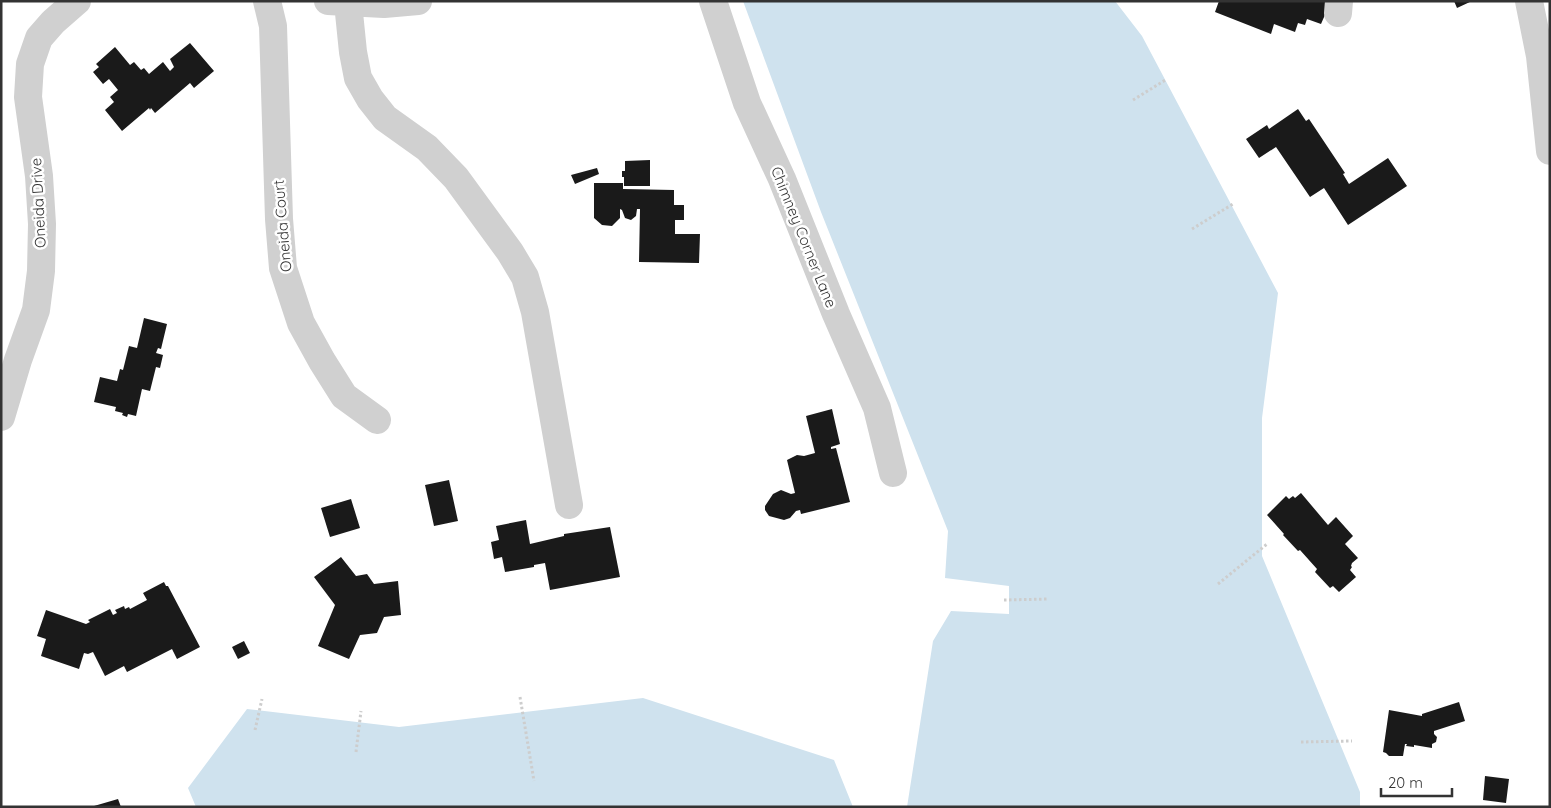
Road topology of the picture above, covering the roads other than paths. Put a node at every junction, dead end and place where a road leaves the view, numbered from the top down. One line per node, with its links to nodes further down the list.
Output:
1 (77, 1): 8 (street, Oneida Drive)
2 (267, 1): 9 (street, Oneida Court)
3 (418, 1): 6 (street)
4 (713, 1): 10 (street, Chimney Corner Lane)
5 (1529, 1): 7 (street)
6 (338, 2): 11 (street)
7 (1550, 151)
8 (1, 417)
9 (377, 420)
10 (893, 473)
11 (569, 506)

